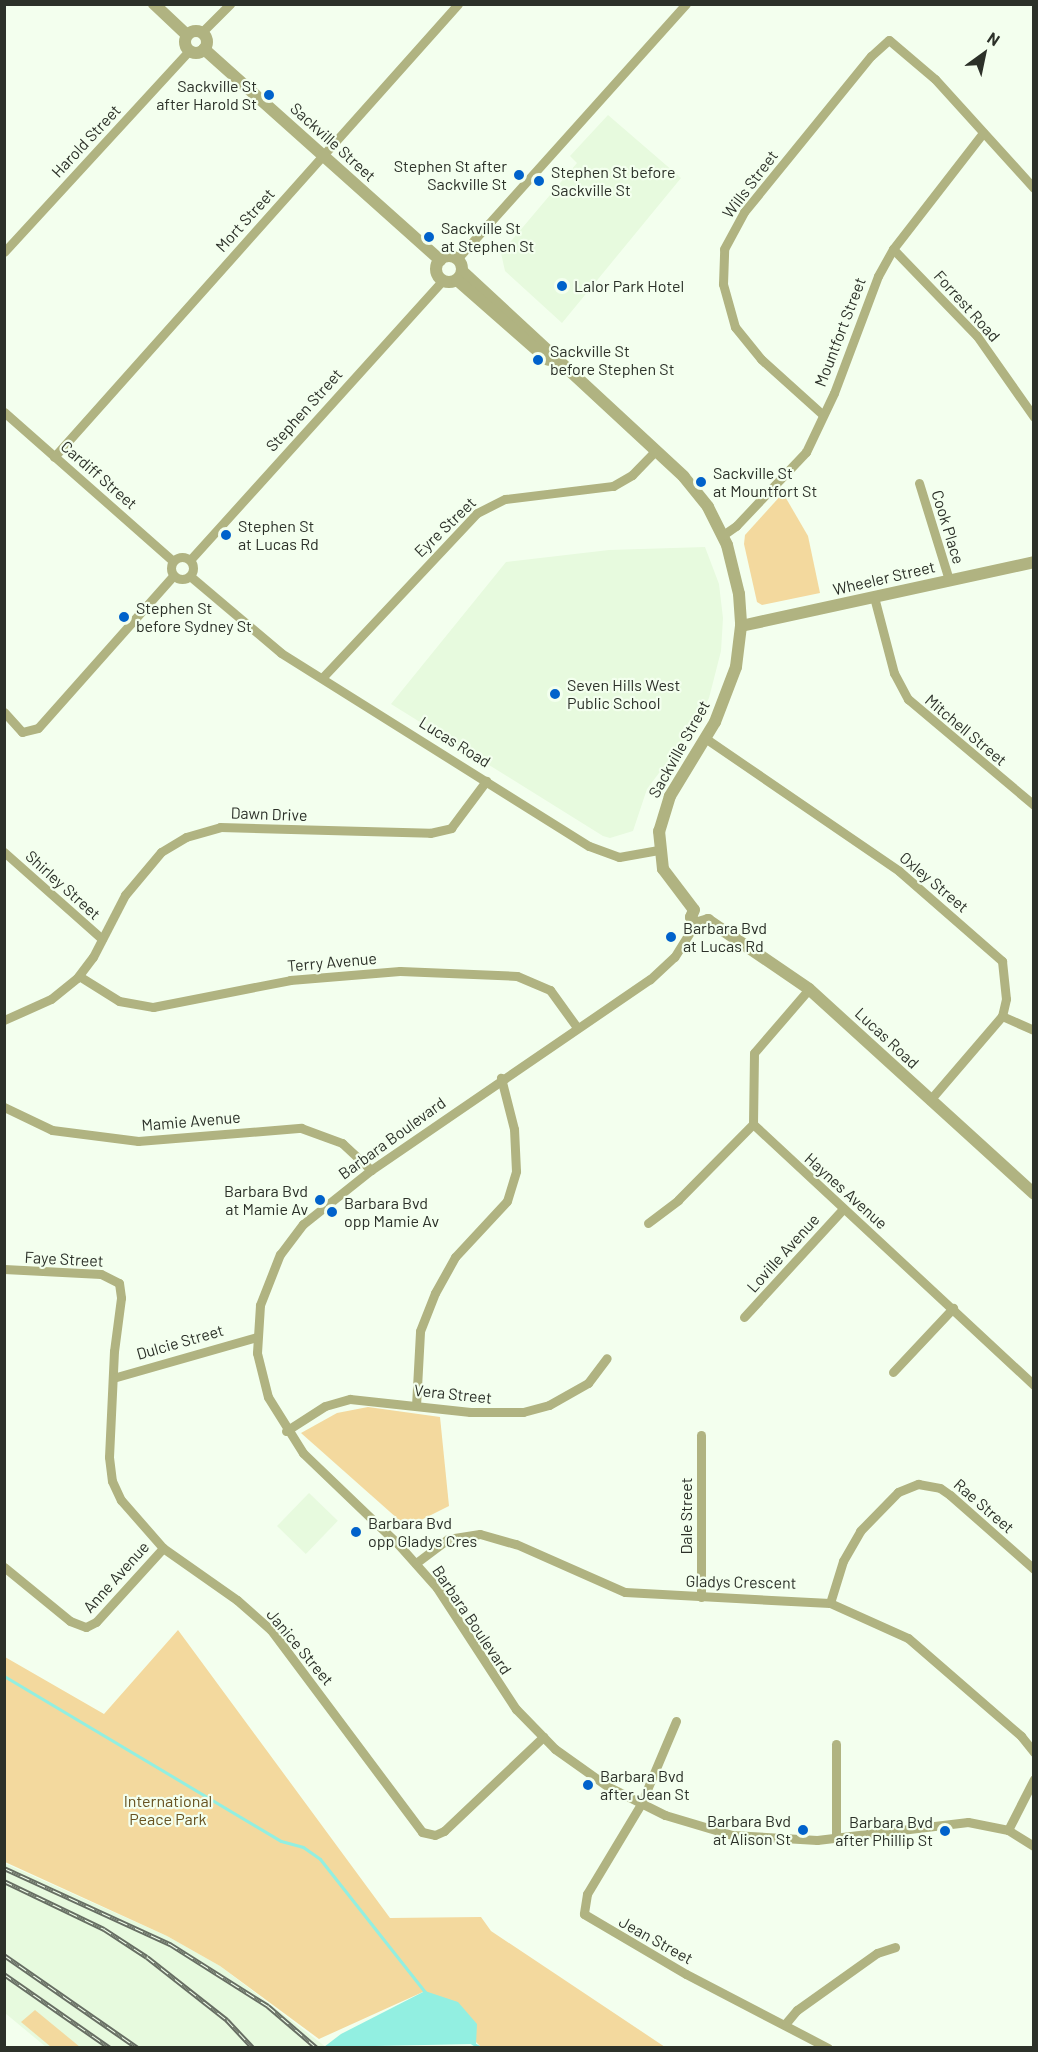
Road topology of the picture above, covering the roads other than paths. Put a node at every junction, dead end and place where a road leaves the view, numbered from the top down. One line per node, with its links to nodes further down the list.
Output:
1 (154, 4): 6 (street)
2 (230, 4): 5 (street)
3 (458, 4): 10 (street, Mort Street)
4 (686, 4): 14 (street)
5 (202, 32): 6 (street); 7 (street)
6 (187, 35): 8 (street)
7 (204, 49): 8 (street); 10 (street, Sackville Street)
8 (189, 51): 13 (street, Harold Street)
9 (983, 133): 11 (street); 12 (street, Mountfort Street); 19 (street, Wills Street)
10 (324, 154): 15 (street, Sackville Street); 22 (street, Mort Street)
11 (1034, 188)
12 (893, 249): 19 (street, Mountfort Street); 20 (street, Forrest Road)
13 (4, 252)
14 (458, 259): 15 (street); 16 (street)
15 (440, 260): 17 (street)
16 (460, 276): 17 (street); 21 (street, Sackville Street)
17 (442, 281): 25 (street, Stephen Street)
18 (4, 412): 22 (street, Cardiff Street)
19 (822, 414): 24 (street, Mountfort Street)
20 (1034, 417)
21 (656, 450): 24 (street, Sackville Street); 33 (street, Eyre Street)
22 (54, 457): 26 (street, Cardiff Street)
23 (919, 483): 30 (street, Cook Place)
24 (723, 535): 32 (street, Sackville Street)
25 (190, 560): 26 (street); 29 (street)
26 (173, 561): 28 (street)
27 (1034, 562): 30 (street, Wheeler Street)
28 (173, 576): 29 (street); 34 (street)
29 (190, 576): 33 (street, Lucas Road)
30 (949, 580): 31 (street, Wheeler Street)
31 (874, 597): 32 (street, Wheeler Street); 37 (street, Mitchell Street)
32 (741, 626): 35 (street, Sackville Street)
33 (322, 678): 36 (street, Lucas Road)
34 (4, 712)
35 (705, 738): 38 (street, Sackville Street); 44 (street, Oxley Street)
36 (486, 781): 38 (street, Lucas Road); 41 (street, Dawn Drive)
37 (1034, 806)
38 (658, 850): 40 (street)
39 (4, 852): 41 (street, Shirley Street)
40 (701, 922): 43 (street, Lucas Road); 46 (street, Barbara Boulevard)
41 (102, 939): 42 (street, Dawn Drive)
42 (79, 976): 45 (street, Dawn Drive); 46 (street, Terry Avenue)
43 (809, 989): 49 (street, Lucas Road); 51 (street)
44 (1002, 1016): 47 (street); 49 (street)
45 (4, 1020)
46 (576, 1026): 48 (street, Barbara Boulevard)
47 (1034, 1030)
48 (501, 1078): 52 (street, Barbara Boulevard); 65 (street)
49 (930, 1100): 53 (street, Lucas Road)
50 (4, 1107): 52 (street, Mamie Avenue)
51 (753, 1124): 54 (street, Haynes Avenue); 55 (street)
52 (371, 1170): 60 (street, Barbara Boulevard)
53 (1034, 1194)
54 (843, 1209): 58 (street, Haynes Avenue); 59 (street, Loville Avenue)
55 (648, 1223)
56 (4, 1269): 57 (street, Faye Street)
57 (119, 1283): 63 (street, Janice Street)
58 (953, 1308): 62 (street); 64 (street, Haynes Avenue)
59 (744, 1317)
60 (257, 1337): 63 (street, Dulcie Street); 66 (street, Barbara Boulevard)
61 (607, 1358): 65 (street, Vera Street)
62 (893, 1372)
63 (113, 1378): 68 (street, Janice Street)
64 (1034, 1385)
65 (416, 1406): 66 (street, Vera Street)
66 (286, 1431): 69 (street, Barbara Boulevard)
67 (701, 1435): 72 (street, Dale Street)
68 (163, 1548): 70 (street, Anne Avenue); 75 (street, Janice Street)
69 (416, 1563): 72 (street, Gladys Crescent); 75 (street, Barbara Boulevard)
70 (4, 1566)
71 (1034, 1569): 73 (street, Rae Street)
72 (701, 1597): 73 (street, Gladys Crescent)
73 (830, 1603): 77 (street, Gladys Crescent)
74 (676, 1721): 79 (street)
75 (543, 1737): 79 (street, Barbara Boulevard)
76 (836, 1744): 81 (street)
77 (1034, 1752)
78 (1034, 1779): 80 (street)
79 (641, 1804): 81 (street, Barbara Boulevard); 84 (street, Jean Street)
80 (1008, 1830): 81 (street, Barbara Boulevard); 82 (street, Barbara Boulevard)
81 (837, 1838)
82 (1034, 1846)
83 (895, 1947): 84 (street)
84 (786, 2023): 85 (street, Jean Street)
85 (828, 2048)

